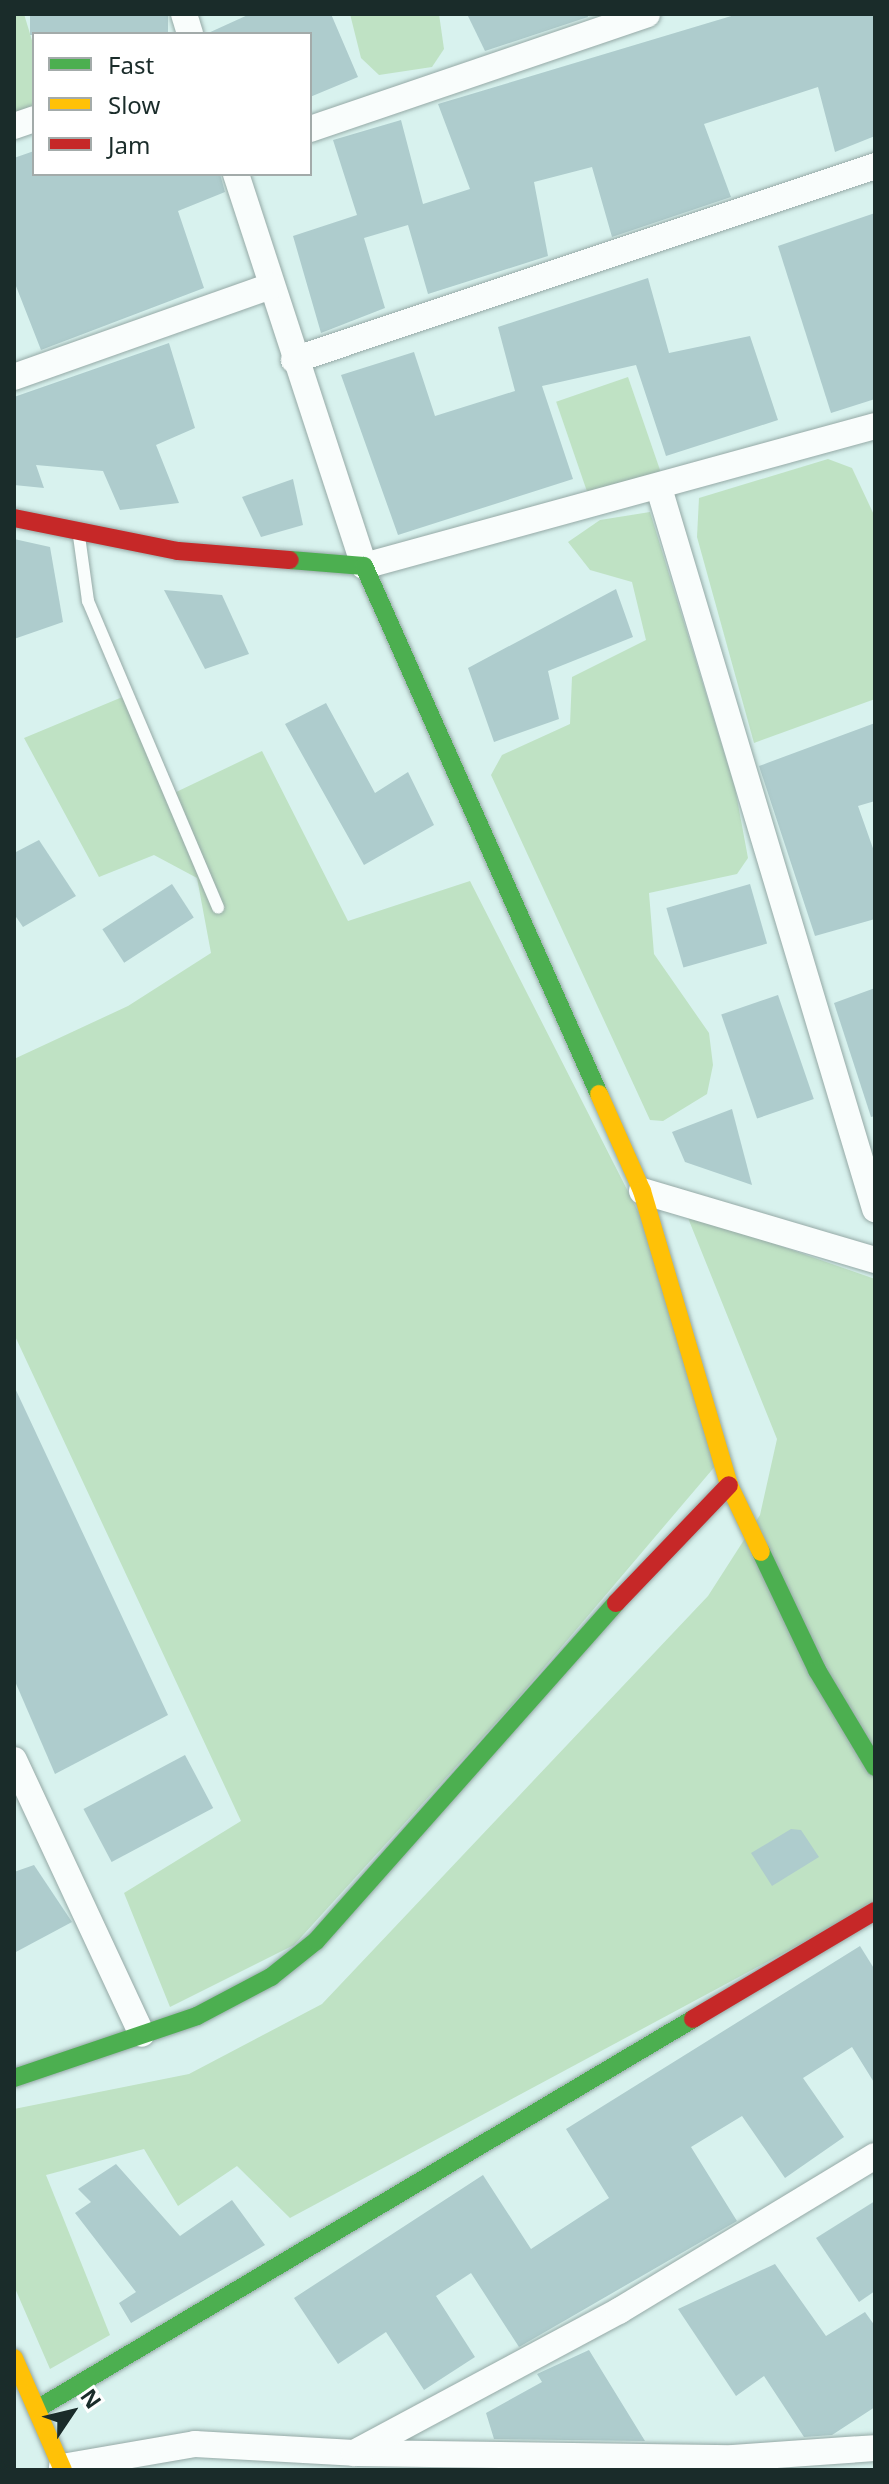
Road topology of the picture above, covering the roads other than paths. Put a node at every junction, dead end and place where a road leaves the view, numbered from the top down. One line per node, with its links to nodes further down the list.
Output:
1 (647, 14): 2 (street)
2 (312, 128)
3 (875, 166): 6 (street)
4 (237, 176): 5 (street)
5 (271, 286): 6 (street); 7 (street)
6 (294, 360): 12 (street)
7 (14, 377)
8 (874, 432): 9 (street)
9 (659, 488): 12 (street); 15 (street)
10 (14, 518): 11 (main road)
11 (79, 536): 12 (main road); 13 (lane)
12 (364, 566): 14 (main road)
13 (218, 908)
14 (642, 1191): 16 (street); 17 (main road)
15 (875, 1209)
16 (875, 1260)
17 (729, 1485): 19 (main road); 21 (main road)
18 (14, 1760): 21 (street)
19 (875, 1767)
20 (875, 1911): 25 (main road)
21 (142, 2034): 22 (main road)
22 (14, 2078)
23 (875, 2156): 28 (street)
24 (14, 2358): 25 (main road)
25 (37, 2409): 30 (main road)
26 (875, 2433): 27 (street)
27 (863, 2447): 29 (street)
28 (354, 2453): 29 (street); 30 (street)
29 (732, 2464)
30 (62, 2469)

